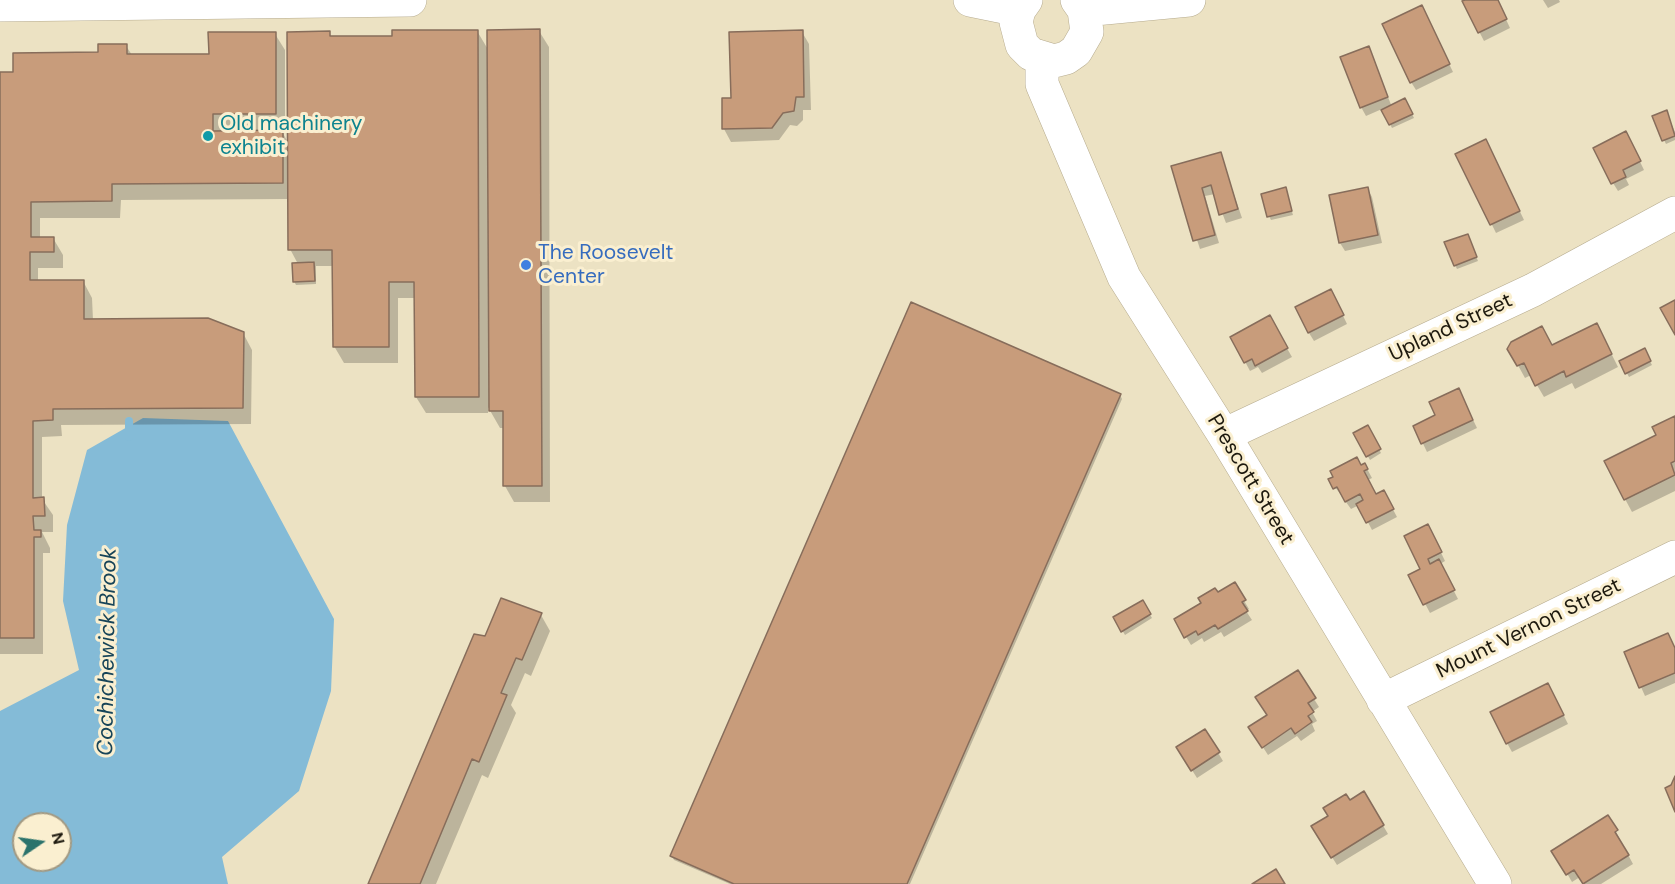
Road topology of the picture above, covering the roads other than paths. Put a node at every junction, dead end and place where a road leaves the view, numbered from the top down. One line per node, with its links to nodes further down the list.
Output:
1 (410, 0): 4 (street)
2 (970, 0): 5 (street)
3 (1189, 0): 6 (street)
4 (0, 5)
5 (1022, 5): 7 (street)
6 (1081, 5): 7 (street)
7 (1042, 60): 9 (street, Prescott Street)
8 (1675, 213): 9 (street, Upland Street)
9 (1224, 435): 11 (street, Prescott Street)
10 (1675, 557): 11 (street, Mount Vernon Street)
11 (1383, 700): 12 (street, Prescott Street)
12 (1495, 884)

